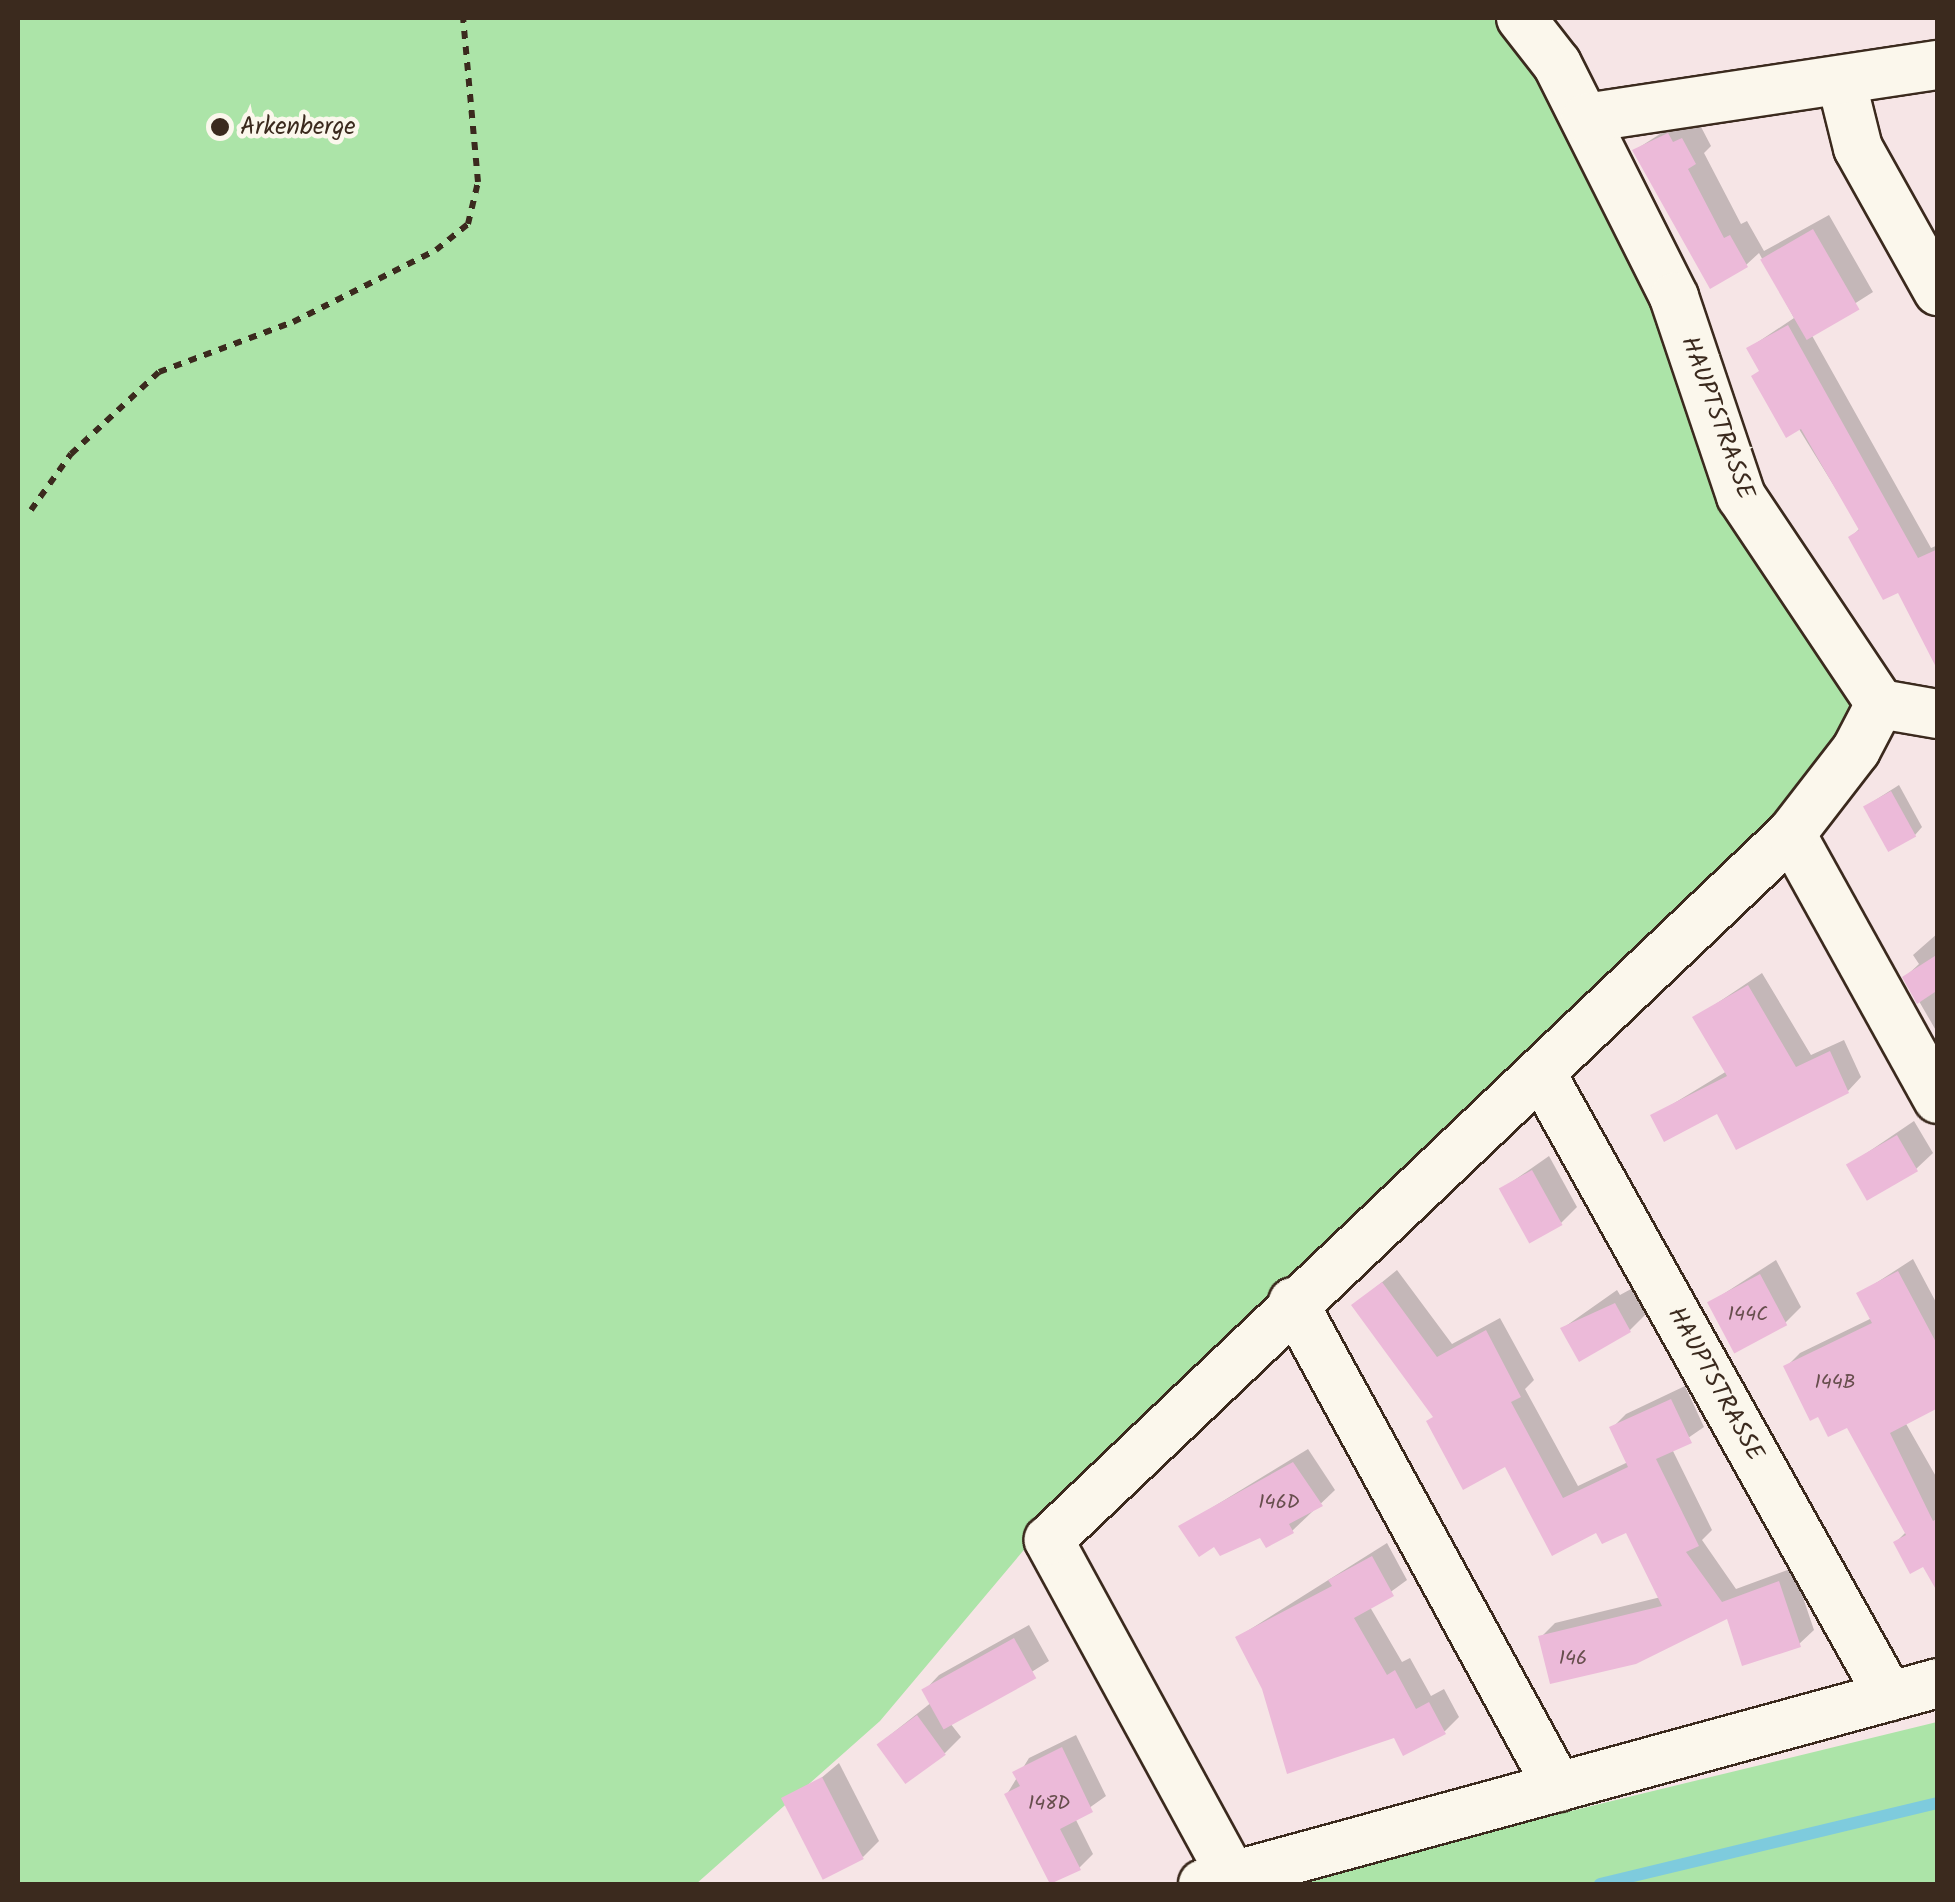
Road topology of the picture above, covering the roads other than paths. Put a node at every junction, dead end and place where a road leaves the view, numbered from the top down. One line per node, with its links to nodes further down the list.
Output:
1 (1521, 18): 4 (street, HAUPTSTRASSE)
2 (1938, 65): 3 (street)
3 (1841, 80): 4 (street); 5 (street)
4 (1586, 118): 6 (street, HAUPTSTRASSE)
5 (1938, 292)
6 (1880, 704): 7 (street); 8 (street)
7 (1938, 714)
8 (1790, 834): 9 (street); 10 (street)
9 (1541, 1073): 11 (street); 13 (street, HAUPTSTRASSE)
10 (1938, 1098)
11 (1293, 1302): 14 (street); 15 (street)
12 (1938, 1684): 13 (street)
13 (1889, 1696): 14 (street)
14 (1558, 1787): 15 (street)
15 (1217, 1880)

